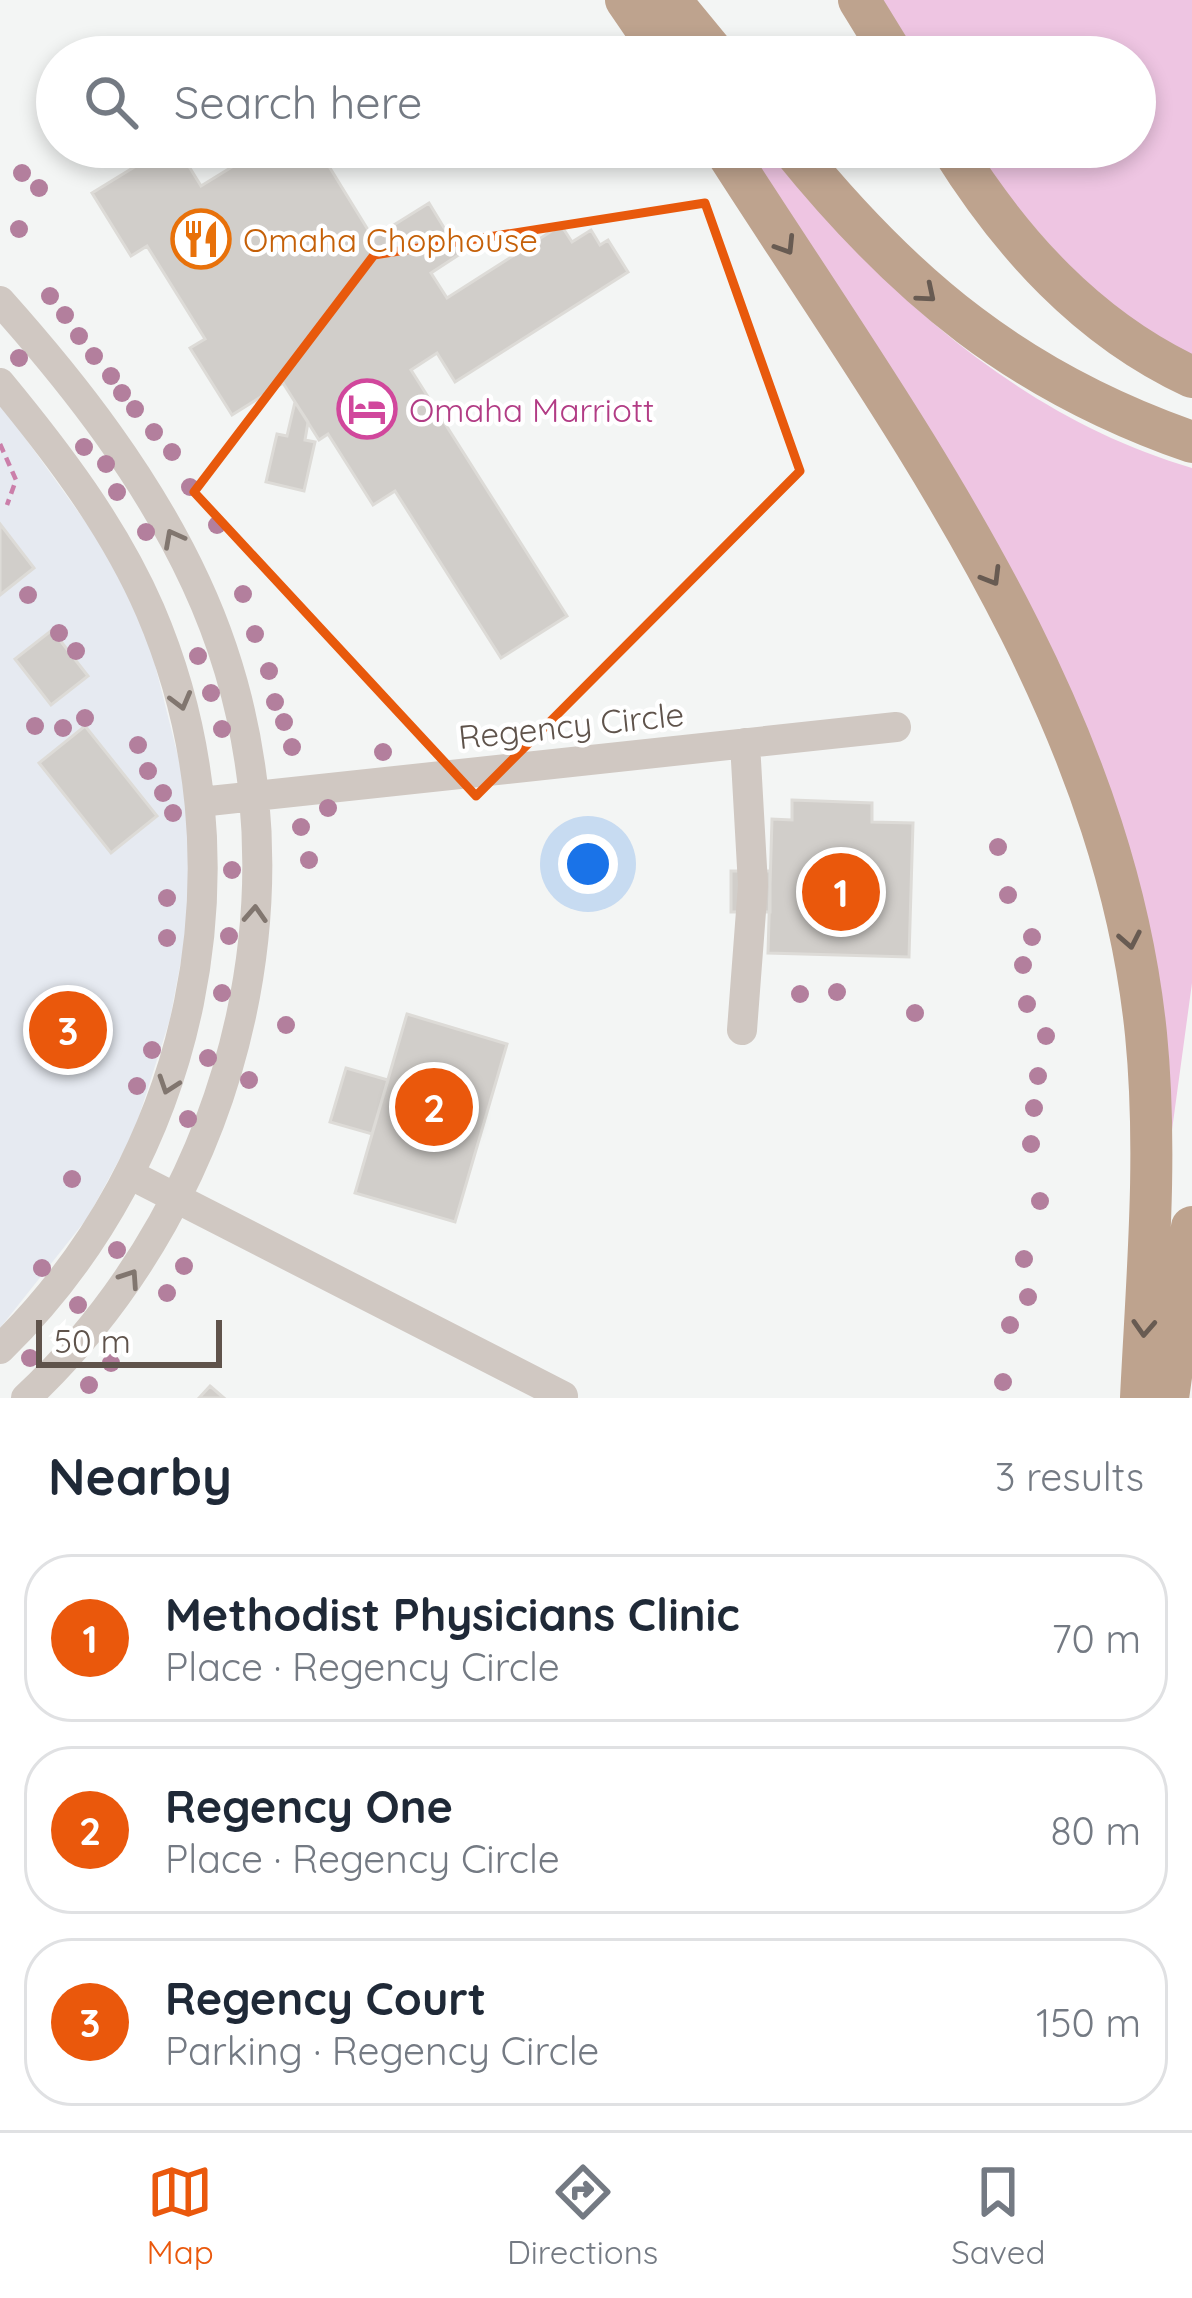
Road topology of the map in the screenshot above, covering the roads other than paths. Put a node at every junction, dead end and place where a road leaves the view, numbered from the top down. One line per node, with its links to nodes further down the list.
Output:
1 (626, 0): 4 (highway)
2 (670, 0): 5 (highway)
3 (859, 0): 6 (highway)
4 (651, 36)
5 (700, 36)
6 (881, 36)
7 (737, 168): 25 (highway, one-way to 25)
8 (809, 168): 13 (highway, one-way to 13)
9 (965, 168): 11 (highway)
10 (0, 301): 16 (street, one-way to 10)
11 (1192, 377)
12 (0, 382): 17 (street, one-way to 17)
13 (1192, 442)
14 (896, 727): 15 (street, Regency Circle)
15 (745, 743): 16 (street, Regency Circle); 18 (street)
16 (253, 795): 17 (street, Regency Circle); 20 (street, one-way to 16)
17 (200, 802): 19 (street, one-way to 19)
18 (742, 1030)
19 (129, 1174): 20 (street); 22 (street)
20 (176, 1199): 23 (street); 24 (street, one-way to 20)
21 (1192, 1227): 26 (highway)
22 (0, 1349)
23 (563, 1396)
24 (26, 1398)
25 (1141, 1398)
26 (1168, 1398)

